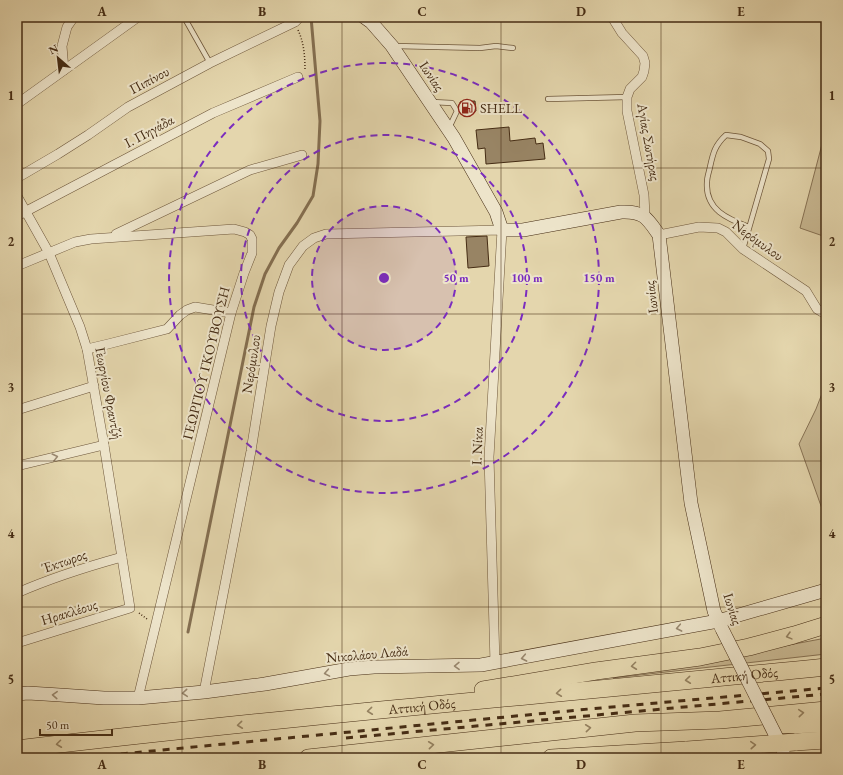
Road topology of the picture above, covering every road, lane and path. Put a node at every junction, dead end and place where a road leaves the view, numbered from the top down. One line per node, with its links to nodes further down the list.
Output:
1 (74, 17): 10 (street)
2 (138, 17): 10 (street)
3 (184, 17): 9 (lane)
4 (364, 17): 7 (main road, Ιωνίας)
5 (612, 17): 12 (street, Αγίας Σωτήρας)
6 (298, 20): 9 (street, Πιπίνου); 11 (path)
7 (392, 46): 8 (lane); 14 (main road, Ιωνίας)
8 (513, 48)
9 (210, 63): 18 (street, Πιπίνου)
10 (64, 70): 15 (street)
11 (298, 77): 20 (street, Ι. Πηγάδα)
12 (627, 97): 13 (lane); 21 (street, Αγίας Σωτήρας)
13 (548, 99)
14 (430, 102): 16 (main road, Ιωνίας); 16 (lane)
15 (17, 104)
16 (449, 130): 23 (main road, Ιωνίας)
17 (302, 155): 25 (street)
18 (17, 178)
19 (17, 196): 20 (street, Γεωργίου Φραντζή)
20 (21, 214): 27 (street, Γεωργίου Φραντζή)
21 (645, 216): 23 (main road); 24 (main road, Ιωνίας)
22 (750, 227): 22 (lane); 26 (lane)
23 (502, 230): 44 (street, Ι. Νίκα); 46 (street, Νερόμυλου)
24 (659, 235): 26 (street, Νερόμυλου); 41 (main road, Ιωνίας)
25 (109, 237): 27 (street, ΓΕΩΡΓΙΟΥ ΓΚΟΥΒΟΥΣΗ); 30 (street, ΓΕΩΡΓΙΟΥ ΓΚΟΥΒΟΥΣΗ)
26 (743, 249): 29 (street, Νερόμυλου)
27 (49, 253): 28 (street, ΓΕΩΡΓΙΟΥ ΓΚΟΥΒΟΥΣΗ); 31 (street, Γεωργίου Φραντζή)
28 (17, 266)
29 (826, 312)
30 (231, 313): 31 (street); 40 (street, ΓΕΩΡΓΙΟΥ ΓΚΟΥΒΟΥΣΗ)
31 (87, 349): 32 (street, Γεωργίου Φραντζή)
32 (94, 386): 33 (street); 34 (street, Γεωργίου Φραντζή)
33 (17, 410)
34 (104, 445): 35 (street, one-way to 34); 36 (street, Γεωργίου Φραντζή)
35 (17, 466)
36 (122, 557): 38 (street, Έκτωρος); 39 (street, Γεωργίου Φραντζή)
37 (826, 590): 41 (main road, Νικολάου Λαδά)
38 (17, 593)
39 (130, 608): 40 (path); 43 (street, Ηρακλέους)
40 (156, 624): 48 (street, ΓΕΩΡΓΙΟΥ ΓΚΟΥΒΟΥΣΗ)
41 (720, 625): 44 (main road, Νικολάου Λαδά, one-way to 44); 55 (main road, Ιωνίας, bridge)
42 (826, 625): 49 (highway, one-way to 49)
43 (17, 643)
44 (496, 663): 46 (main road, Νικολάου Λαδά, one-way to 46)
45 (826, 667): 49 (highway, Αττική Οδός, one-way to 49)
46 (204, 692): 48 (main road, Νικολάου Λαδά, one-way to 48)
47 (17, 694): 48 (main road, Νικολάου Λαδά, one-way to 47)
48 (138, 698)
49 (409, 707): 54 (highway, Αττική Οδός, one-way to 54)
50 (826, 710): 51 (highway, one-way to 50)
51 (720, 720): 52 (highway); 56 (highway, one-way to 51)
52 (826, 724)
53 (826, 740): 57 (highway, one-way to 53, bridge)
54 (17, 749)
55 (785, 755)
56 (308, 758)
57 (550, 758)

